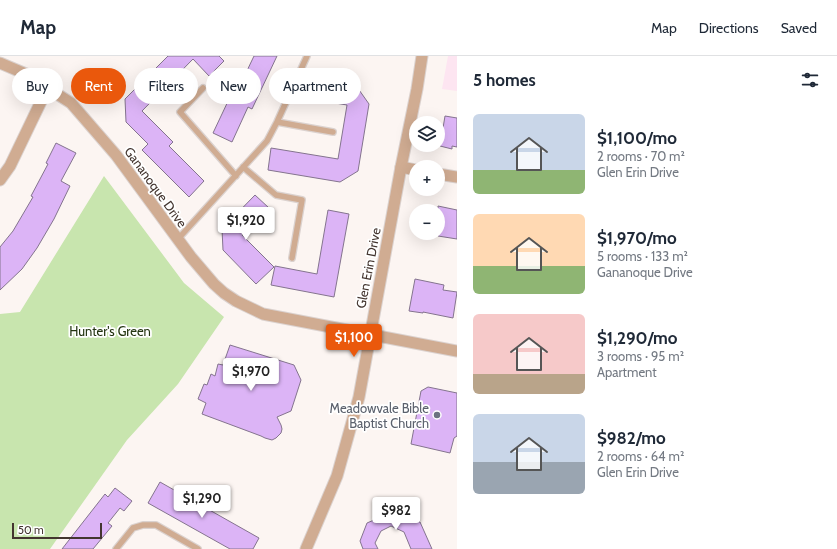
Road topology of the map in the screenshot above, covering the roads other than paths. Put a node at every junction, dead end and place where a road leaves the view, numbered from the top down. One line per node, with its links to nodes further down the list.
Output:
1 (307, 56): 8 (lane)
2 (422, 56): 11 (street, Glen Erin Drive)
3 (0, 63): 4 (street, Gananoque Drive)
4 (12, 68)
5 (204, 88): 14 (lane)
6 (63, 97): 17 (street, Gananoque Drive)
7 (40, 104): 16 (street)
8 (277, 122): 9 (lane); 10 (lane)
9 (333, 132)
10 (243, 167): 14 (lane); 18 (lane)
11 (401, 167): 12 (street); 19 (street, Glen Erin Drive)
12 (409, 169)
13 (445, 175): 15 (street)
14 (236, 176): 17 (lane)
15 (457, 178)
16 (0, 180)
17 (178, 239): 19 (street, Gananoque Drive)
18 (292, 258)
19 (369, 335): 20 (street, Gananoque Drive); 23 (street, Glen Erin Drive)
20 (457, 351)
21 (116, 549): 22 (lane)
22 (198, 549)
23 (306, 549)

